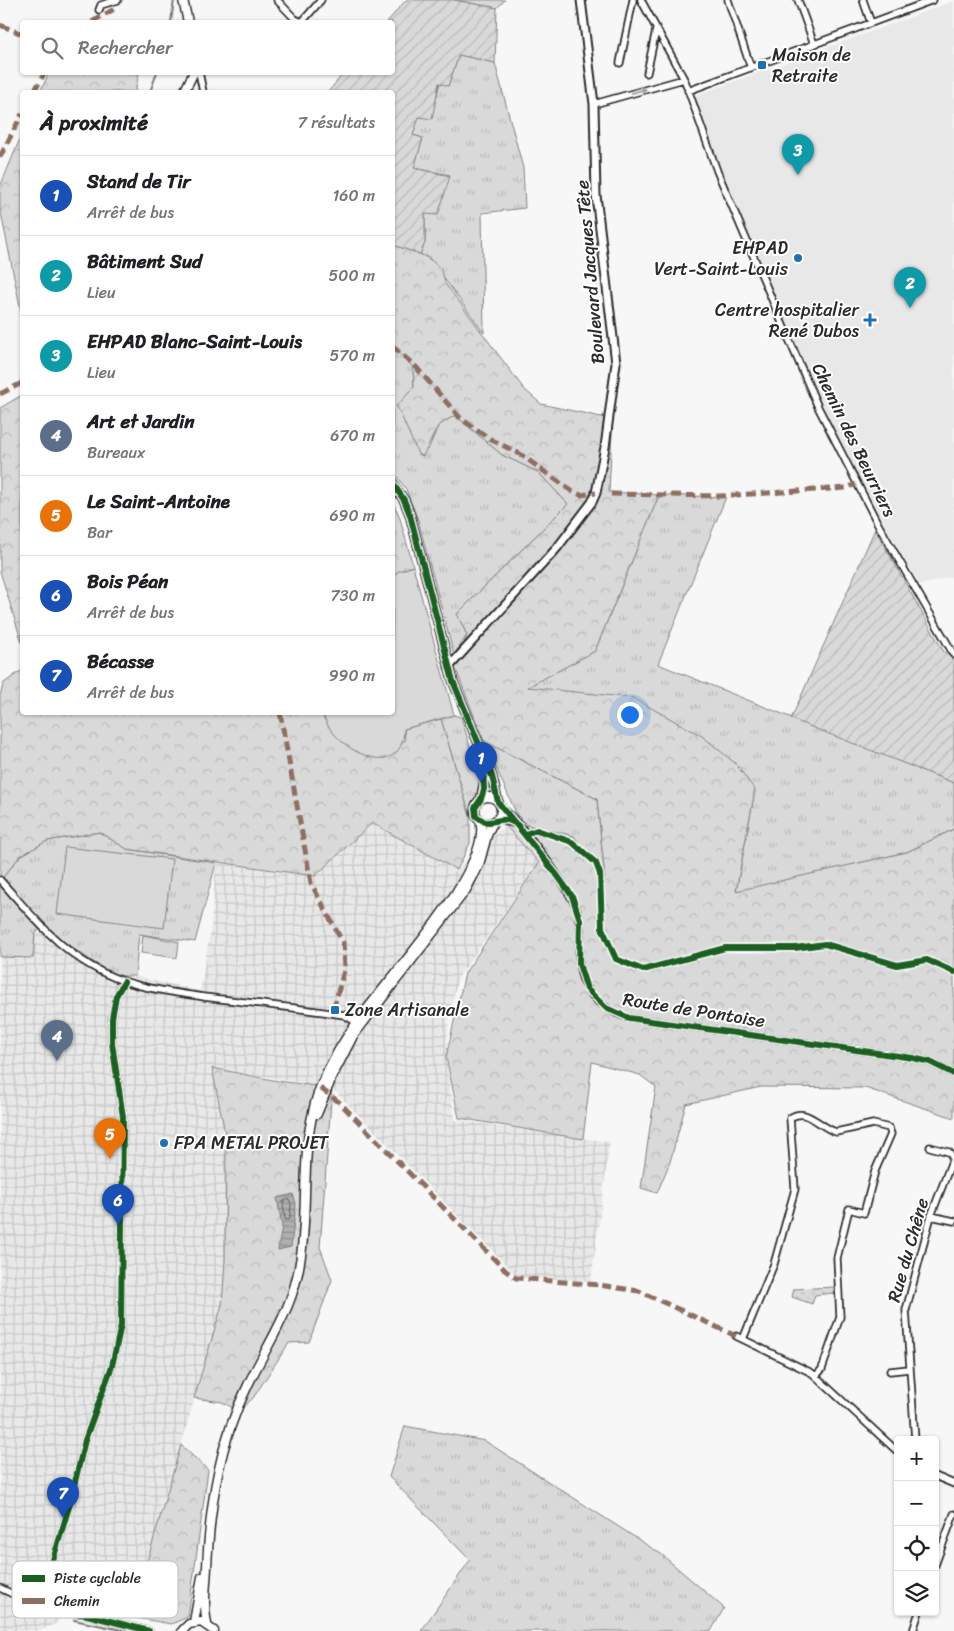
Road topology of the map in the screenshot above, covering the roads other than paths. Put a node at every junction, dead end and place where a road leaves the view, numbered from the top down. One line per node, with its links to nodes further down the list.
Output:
1 (118, 0): 13 (street)
2 (184, 0): 14 (main road)
3 (321, 0): 16 (street)
4 (581, 0): 31 (street, Boulevard Jacques Tête)
5 (633, 0): 20 (street)
6 (640, 0): 18 (street, Chemin des Beurriers)
7 (728, 0): 21 (street)
8 (798, 0): 19 (street)
9 (863, 0): 17 (street)
10 (933, 0): 12 (street)
11 (279, 1): 15 (street)
12 (922, 2): 17 (street)
13 (98, 10)
14 (188, 20)
15 (297, 20)
16 (304, 20)
17 (872, 23): 19 (street)
18 (656, 30): 22 (street); 26 (street, Chemin des Beurriers)
19 (814, 44): 21 (street)
20 (620, 64)
21 (751, 68): 30 (street)
22 (647, 73)
23 (189, 75): 27 (main road)
24 (192, 75): 28 (main road)
25 (200, 75): 29 (street)
26 (684, 79): 30 (street, Chemin des Beurriers); 31 (street, one-way to 26)
27 (185, 90)
28 (185, 90)
29 (203, 90)
30 (688, 91): 33 (street, Chemin des Beurriers)
31 (594, 104): 34 (street, Boulevard Jacques Tête)
32 (395, 486): 34 (main road)
33 (954, 655)
34 (449, 667): 35 (main road)
35 (480, 751): 36 (main road); 37 (main road)
36 (481, 799): 37 (main road); 38 (main road)
37 (499, 804): 39 (main road); 40 (street, Route de Pontoise)
38 (480, 820): 39 (main road); 43 (main road)
39 (496, 820): 40 (street); 43 (main road)
40 (519, 826): 44 (street, Route de Pontoise)
41 (0, 880): 42 (street)
42 (124, 982): 43 (street); 60 (street)
43 (359, 1023): 58 (main road)
44 (954, 1074)
45 (930, 1147): 46 (street, Rue du Chêne)
46 (931, 1216): 47 (street); 50 (street, Rue du Chêne)
47 (954, 1221)
48 (736, 1336): 49 (street)
49 (743, 1339): 52 (street); 52 (street)
50 (909, 1369): 51 (street); 53 (street, Rue du Chêne)
51 (890, 1371)
52 (816, 1376): 54 (street)
53 (915, 1436)
54 (894, 1448)
55 (939, 1478): 56 (street)
56 (954, 1484)
57 (954, 1514): 59 (street)
58 (208, 1541): 65 (main road); 66 (main road)
59 (939, 1554)
60 (52, 1561)
61 (0, 1588): 62 (street)
62 (12, 1594)
63 (918, 1616): 70 (street)
64 (99, 1618): 67 (street)
65 (194, 1622): 66 (main road); 68 (main road)
66 (207, 1624): 69 (main road)
67 (149, 1631)
68 (182, 1631)
69 (214, 1631)
70 (913, 1631)

